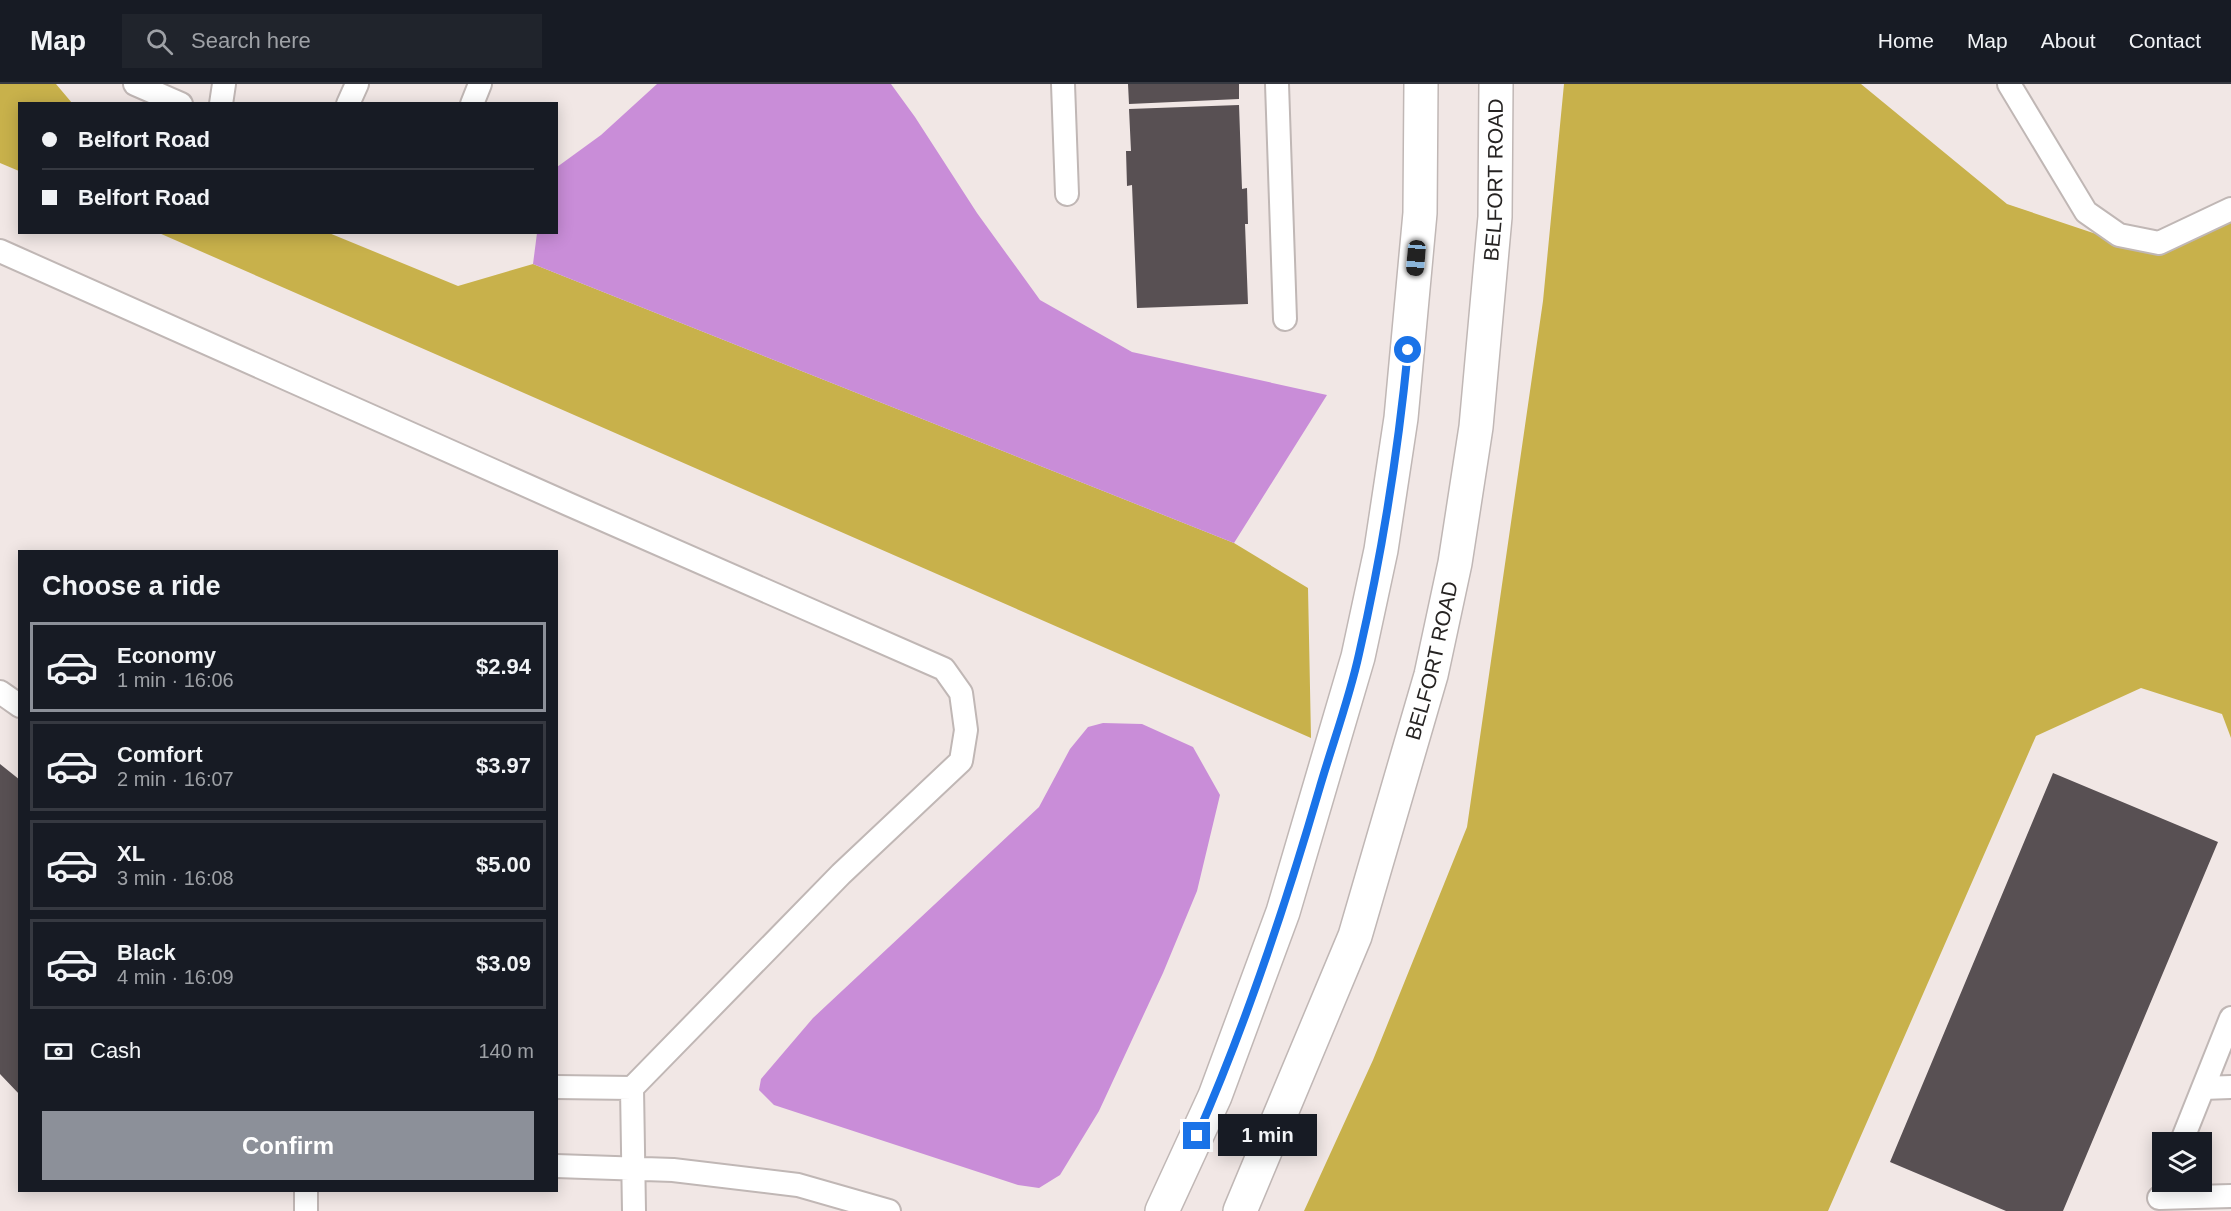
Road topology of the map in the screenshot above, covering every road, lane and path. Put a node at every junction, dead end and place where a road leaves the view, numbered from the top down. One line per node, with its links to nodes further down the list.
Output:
1 (135, 84): 10 (lane)
2 (224, 84): 11 (lane)
3 (357, 84): 12 (lane)
4 (480, 84): 13 (lane)
5 (1063, 84): 14 (lane)
6 (1277, 84): 17 (lane)
7 (1421, 84): 34 (street)
8 (1496, 84): 35 (street, BELFORT ROAD)
9 (2009, 84): 15 (lane)
10 (176, 102)
11 (221, 102)
12 (349, 102)
13 (473, 102)
14 (1067, 194)
15 (2231, 209)
16 (0, 251): 23 (lane)
17 (1285, 319)
18 (0, 692): 19 (lane)
19 (18, 705)
20 (2231, 1018): 24 (lane)
21 (558, 1087): 23 (lane)
22 (2231, 1087): 24 (lane)
23 (632, 1088): 27 (lane)
24 (2203, 1088): 25 (lane)
25 (2185, 1132)
26 (558, 1166): 27 (lane)
27 (635, 1170): 32 (lane); 33 (lane)
28 (306, 1192): 31 (lane)
29 (2231, 1196): 30 (lane)
30 (2159, 1197)
31 (306, 1211)
32 (634, 1211)
33 (889, 1211)
34 (1162, 1211)
35 (1240, 1211)

